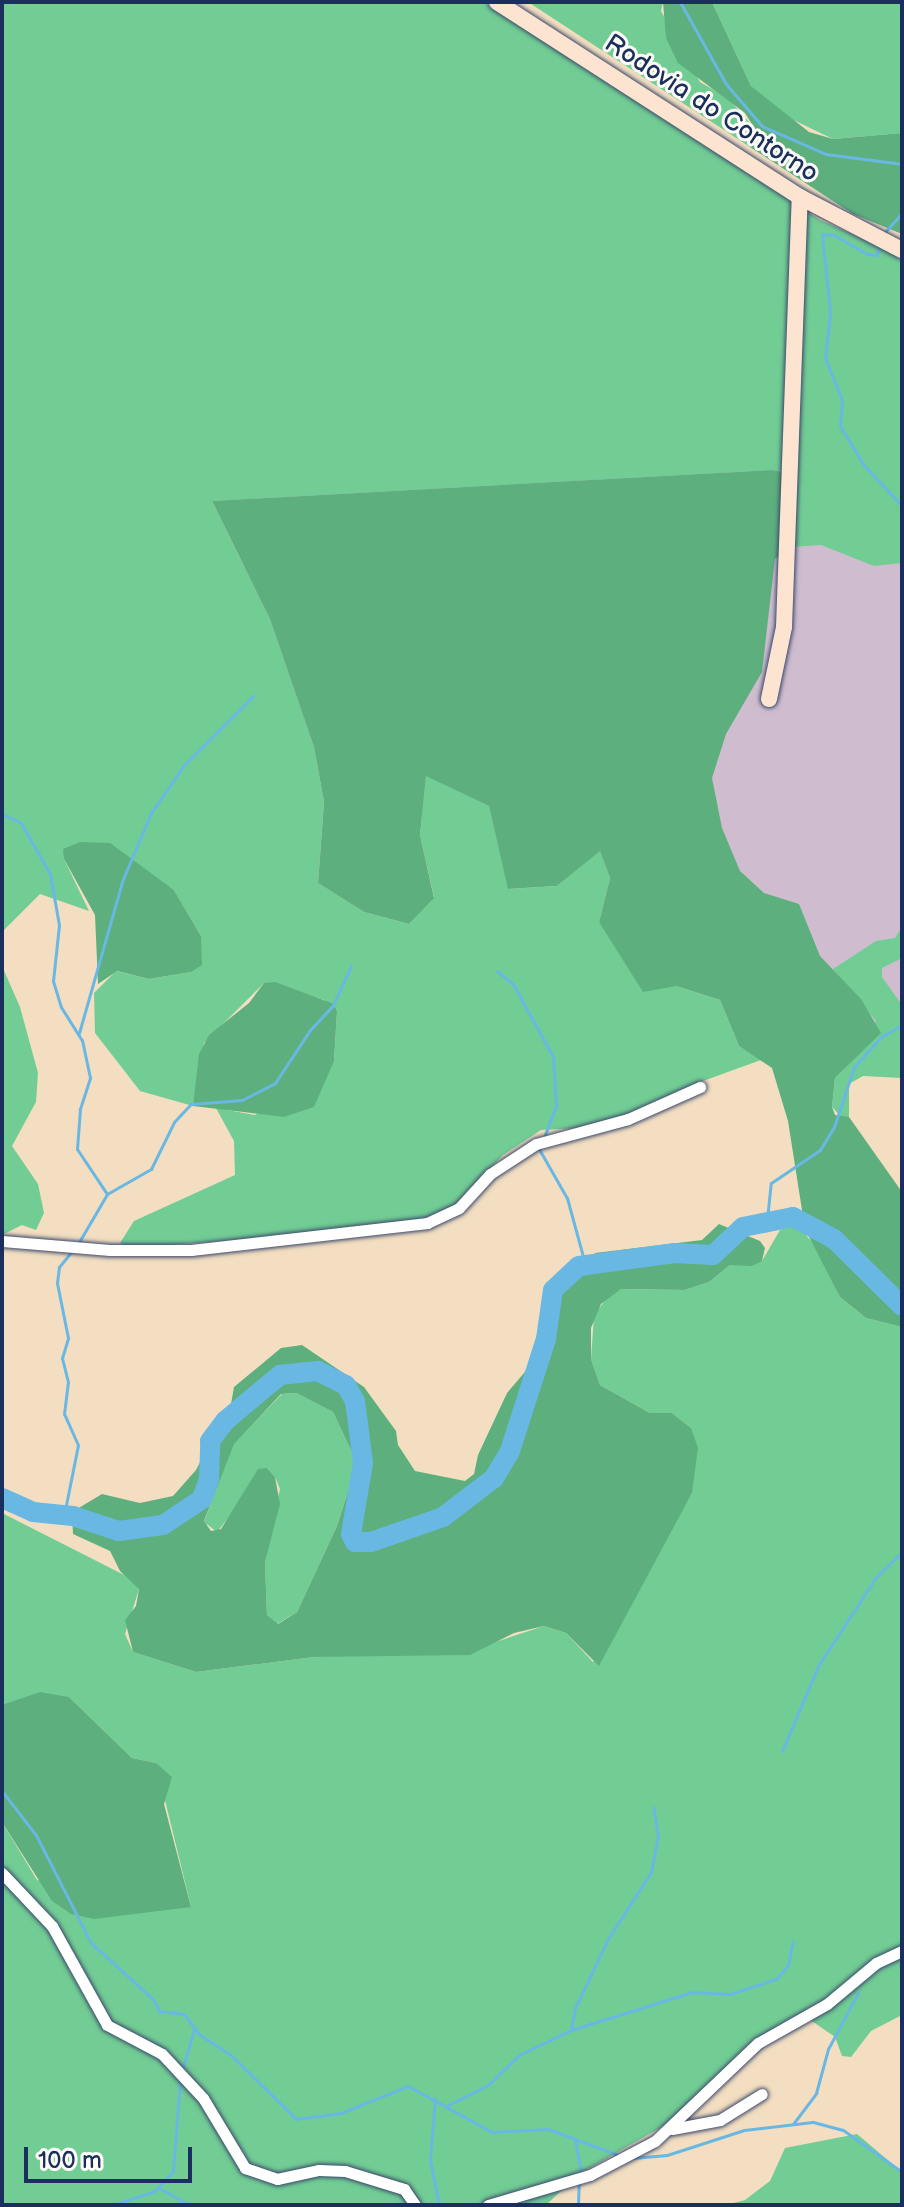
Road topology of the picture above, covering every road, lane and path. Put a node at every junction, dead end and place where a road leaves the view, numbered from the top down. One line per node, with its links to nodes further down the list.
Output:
1 (497, 2): 2 (street, Rodovia do Contorno)
2 (800, 197): 3 (street, Rodovia do Contorno); 4 (street)
3 (902, 250)
4 (769, 699)
5 (700, 1087): 6 (street)
6 (2, 1241)
7 (2, 1873): 11 (street)
8 (902, 1951): 10 (street)
9 (762, 2094): 10 (street)
10 (672, 2129): 12 (street)
11 (415, 2205)
12 (488, 2205)

